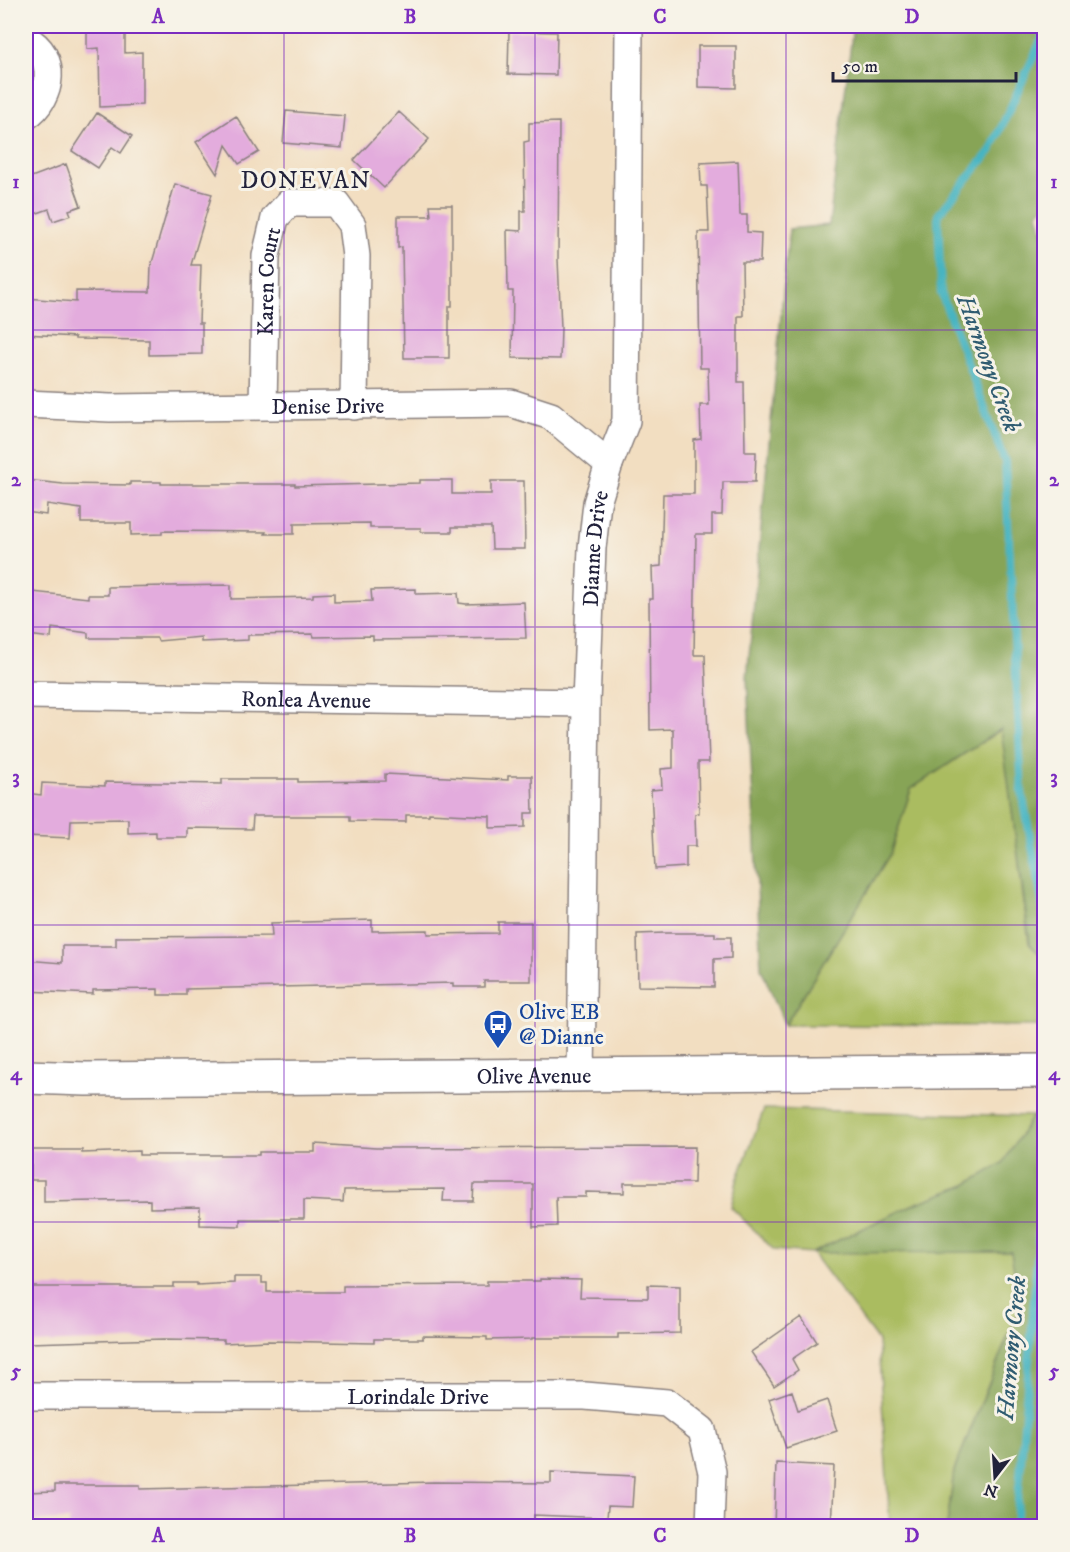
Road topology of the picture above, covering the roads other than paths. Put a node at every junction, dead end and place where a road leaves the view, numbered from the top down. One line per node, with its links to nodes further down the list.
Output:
1 (629, 26): 7 (street, Dianne Drive)
2 (26, 39): 3 (street)
3 (26, 116)
4 (26, 404): 5 (street, Denise Drive)
5 (263, 405): 6 (street, Denise Drive); 6 (street, Karen Court)
6 (354, 406): 7 (street, Denise Drive)
7 (609, 464): 9 (street, Dianne Drive)
8 (26, 695): 9 (street, Ronlea Avenue)
9 (586, 703): 11 (street, Dianne Drive)
10 (1044, 1071): 11 (main road, Olive Avenue)
11 (581, 1076): 12 (main road, Olive Avenue)
12 (26, 1077)
13 (26, 1396): 14 (street, Lorindale Drive)
14 (710, 1527)

